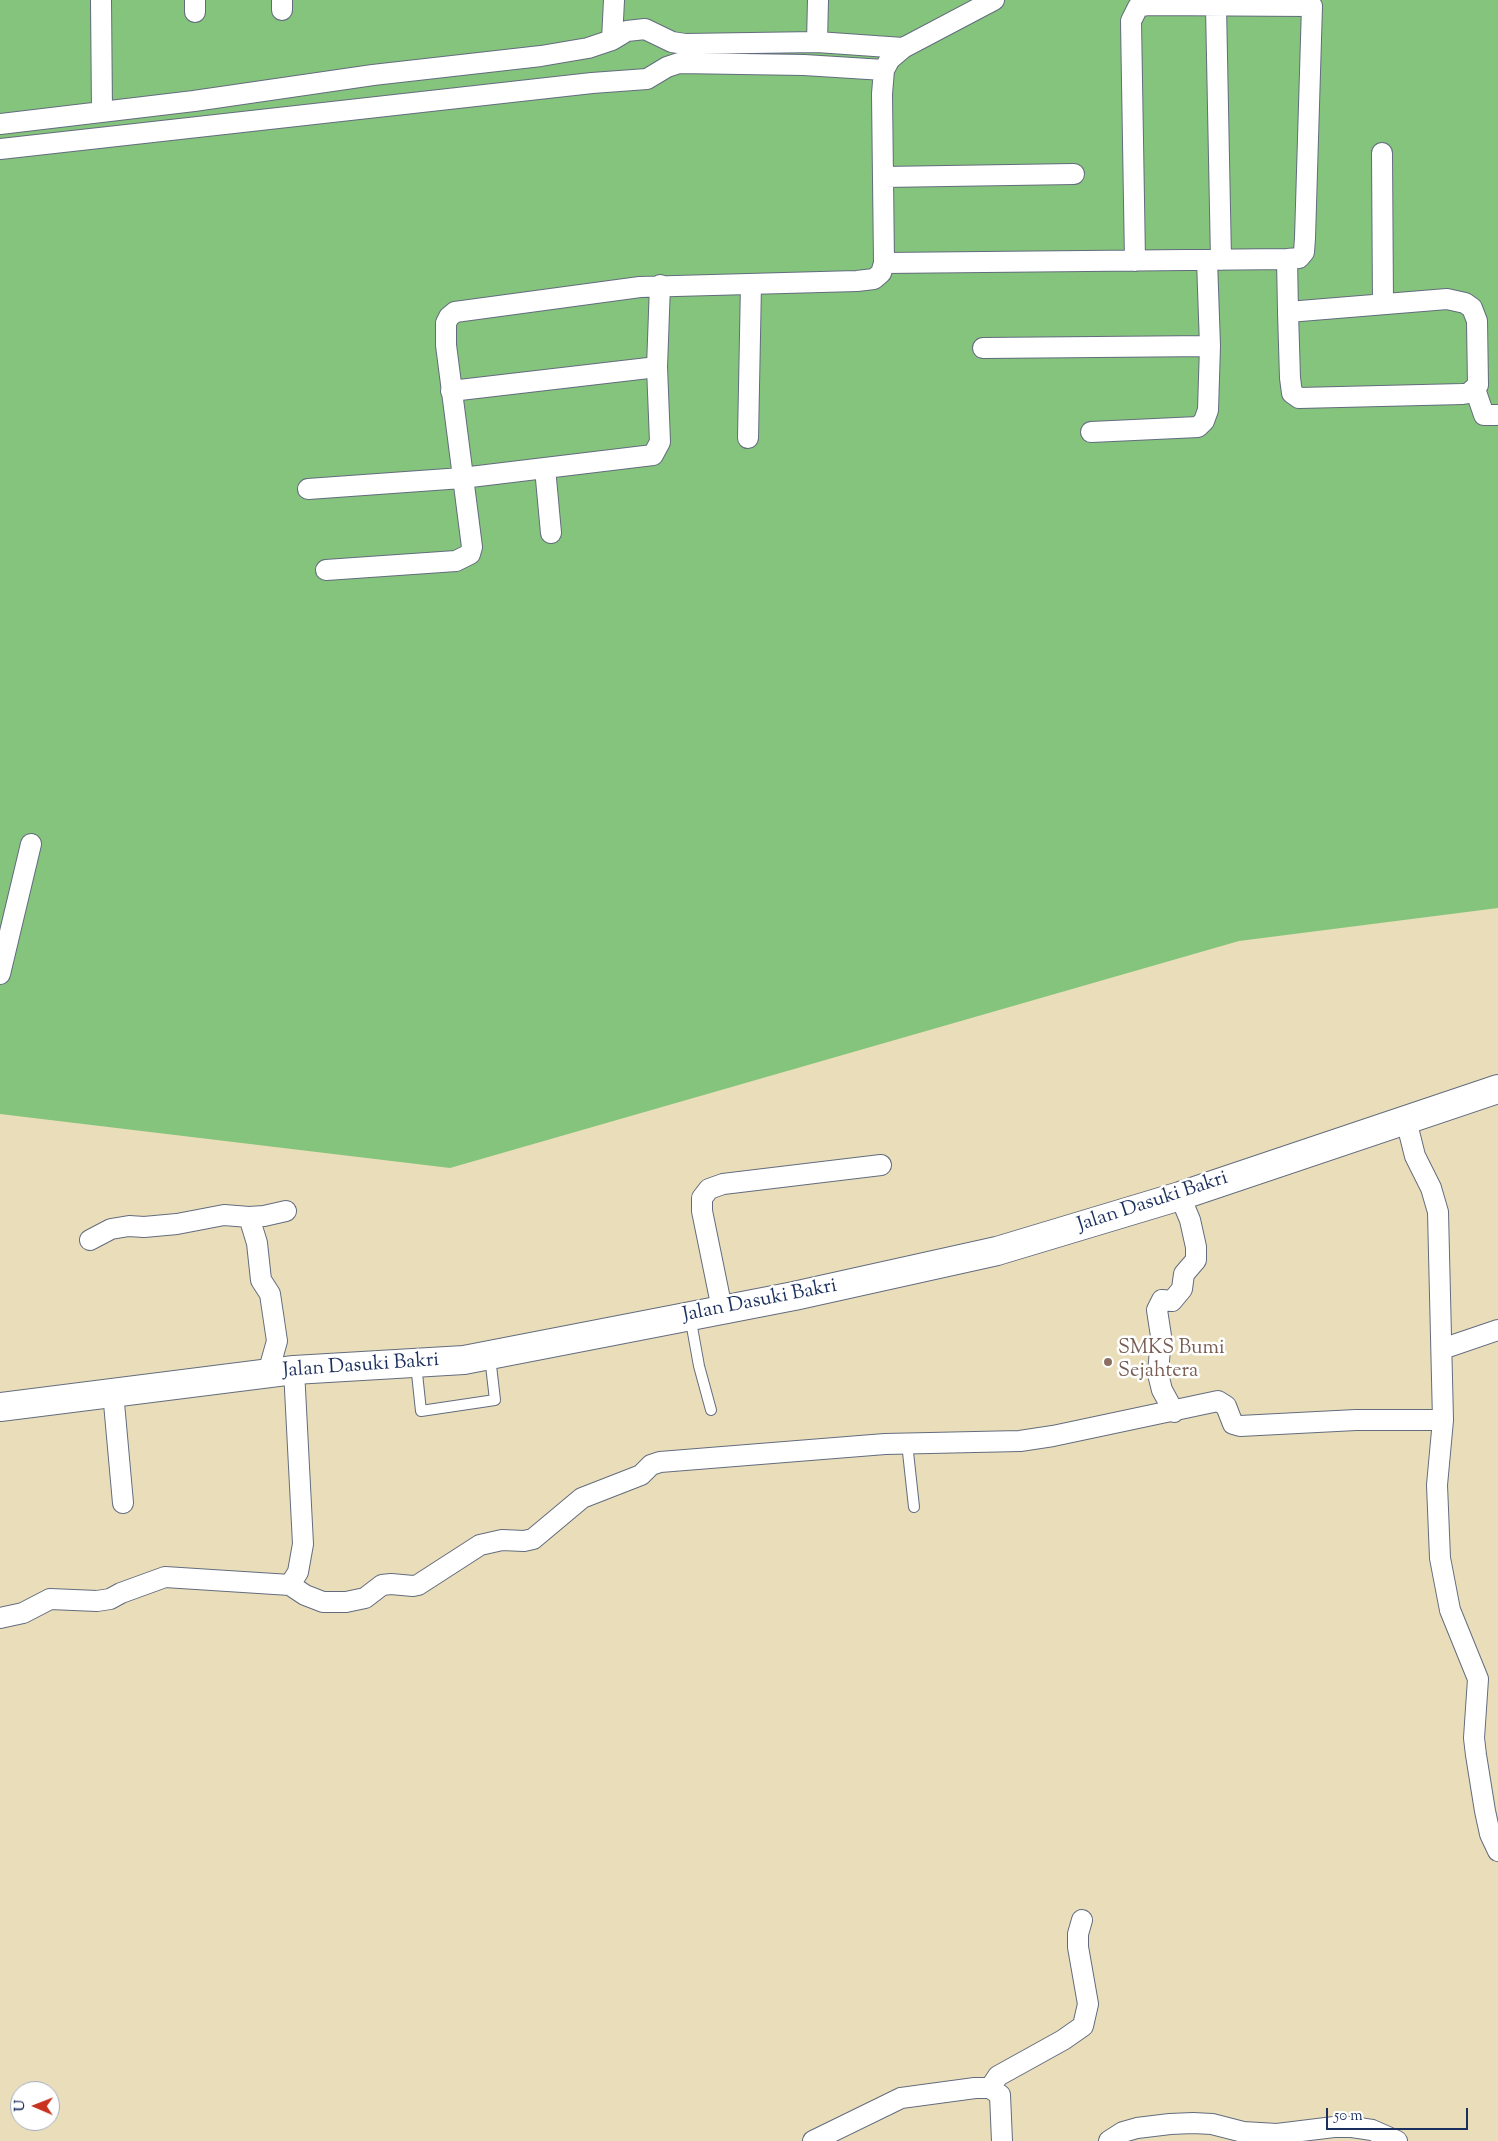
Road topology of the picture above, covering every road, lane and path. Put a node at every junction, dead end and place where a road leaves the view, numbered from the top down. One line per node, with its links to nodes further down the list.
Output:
1 (101, 0): 10 (street)
2 (614, 0): 6 (street)
3 (818, 0): 7 (street)
4 (994, 0): 8 (street)
5 (1216, 6): 16 (street); 17 (street); 18 (street)
6 (612, 40): 7 (street); 10 (street)
7 (817, 42): 8 (street)
8 (903, 48): 9 (street)
9 (884, 70): 12 (street); 15 (street)
10 (102, 112): 11 (street)
11 (0, 124)
12 (0, 148)
13 (1382, 153): 22 (street)
14 (1074, 174): 15 (street)
15 (884, 177): 19 (street)
16 (1287, 259): 17 (street); 23 (street)
17 (1214, 260): 18 (street); 24 (street)
18 (1135, 261): 19 (street)
19 (884, 263): 20 (street)
20 (751, 284): 21 (street); 31 (street)
21 (660, 286): 26 (street); 28 (street)
22 (1383, 304): 23 (street); 27 (street)
23 (1288, 312): 27 (street)
24 (1210, 346): 25 (street); 30 (street)
25 (983, 348)
26 (657, 367): 28 (street); 32 (street)
27 (1474, 390): 29 (street)
28 (451, 391): 33 (street)
29 (1498, 415)
30 (1091, 432)
31 (748, 438)
32 (544, 468): 33 (street); 35 (street)
33 (462, 478): 34 (street); 36 (street)
34 (308, 489)
35 (551, 533)
36 (326, 570)
37 (31, 844): 38 (street)
38 (0, 974)
39 (1498, 1089): 40 (main road, Jalan Dasuki Bakri)
40 (1406, 1120): 42 (main road, Jalan Dasuki Bakri); 49 (street)
41 (880, 1165): 46 (street)
42 (1180, 1196): 46 (main road, Jalan Dasuki Bakri); 56 (street)
43 (286, 1211): 44 (street)
44 (249, 1217): 45 (street); 52 (street)
45 (90, 1240)
46 (722, 1309): 47 (main road, Jalan Dasuki Bakri)
47 (690, 1316): 50 (main road, Jalan Dasuki Bakri); 55 (lane)
48 (1498, 1330): 49 (street)
49 (1442, 1349): 57 (street)
50 (490, 1355): 51 (main road, Jalan Dasuki Bakri); 51 (lane)
51 (416, 1363): 52 (main road, Jalan Dasuki Bakri)
52 (281, 1372): 53 (main road, Jalan Dasuki Bakri); 61 (street)
53 (113, 1392): 54 (main road, Jalan Dasuki Bakri); 59 (street)
54 (0, 1407)
55 (711, 1410)
56 (1174, 1412): 57 (street); 58 (street)
57 (1443, 1420): 63 (street)
58 (907, 1443): 60 (lane); 61 (street)
59 (123, 1503)
60 (914, 1507)
61 (290, 1585): 62 (street)
62 (0, 1618)
63 (1498, 1851)
64 (1082, 1920): 65 (street)
65 (990, 2088): 66 (street); 67 (street)
66 (813, 2141)
67 (1002, 2141)
68 (1109, 2141): 69 (street)
69 (1397, 2141)

